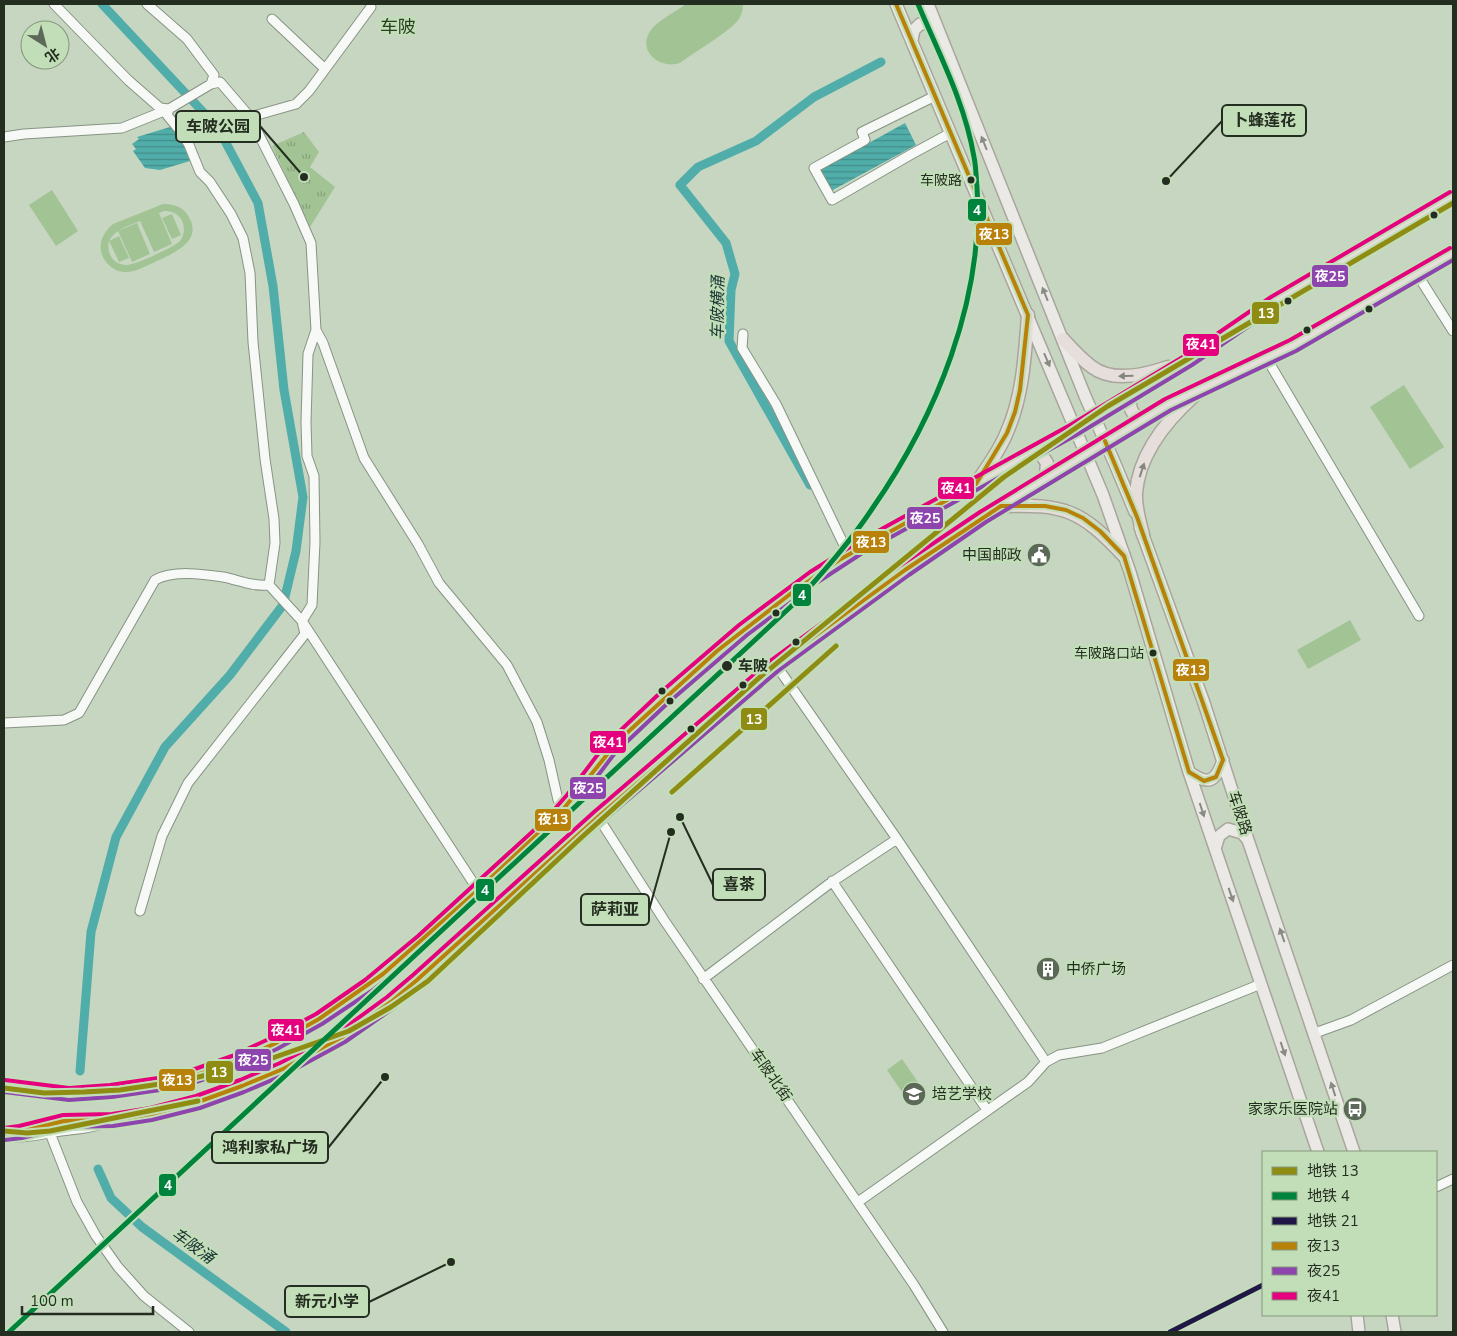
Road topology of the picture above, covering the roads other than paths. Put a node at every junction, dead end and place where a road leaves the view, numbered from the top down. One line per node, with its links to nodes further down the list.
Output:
1 (54, 4): 12 (street)
2 (147, 4): 10 (street)
3 (896, 4): 8 (main road)
4 (928, 4): 7 (main road, 车陂路)
5 (371, 7): 9 (street)
6 (272, 19): 9 (street)
7 (938, 30): 8 (main road); 23 (main road, 车陂路, one-way to 7)
8 (912, 40): 19 (main road)
9 (325, 69): 13 (street)
10 (211, 84): 12 (street); 13 (street)
11 (929, 99): 14 (street)
12 (169, 109): 15 (street); 40 (street)
13 (250, 117): 20 (street)
14 (946, 136)
15 (4, 137)
16 (1453, 197): 25 (highway)
17 (1453, 253): 18 (highway)
18 (1417, 274): 21 (street); 24 (highway)
19 (1028, 315): 30 (main road, one-way to 30); 35 (highway)
20 (316, 330): 42 (street); 47 (street)
21 (1453, 331)
22 (743, 334): 38 (street)
23 (1063, 339): 25 (highway, one-way to 23); 28 (main road, 车陂路)
24 (1267, 359): 26 (highway); 41 (street)
25 (1189, 360): 27 (highway)
26 (1217, 380): 29 (highway); 37 (highway, one-way to 26)
27 (1132, 395): 28 (highway); 29 (highway)
28 (1094, 417): 30 (highway); 31 (main road, 车陂路)
29 (1143, 419): 31 (highway)
30 (1075, 429): 32 (highway); 33 (main road)
31 (1105, 441): 33 (highway); 37 (main road, 车陂路)
32 (1035, 451): 34 (highway); 35 (highway)
33 (1084, 453): 34 (highway); 39 (main road)
34 (1043, 479): 36 (highway)
35 (976, 484): 47 (highway)
36 (1001, 506): 39 (highway); 43 (highway)
37 (1143, 535): 45 (main road, 车陂路)
38 (843, 543)
39 (1124, 556): 46 (main road)
40 (269, 585): 42 (street); 44 (street)
41 (1419, 616)
42 (302, 621): 53 (street); 54 (street)
43 (776, 665): 48 (highway); 49 (street)
44 (4, 723)
45 (1223, 760): 46 (main road); 50 (main road, 车陂路)
46 (1189, 772): 51 (main road, one-way to 51)
47 (565, 807): 53 (highway)
48 (598, 817): 56 (street, 车陂北街); 62 (highway)
49 (897, 839): 52 (street); 59 (street)
50 (1248, 840): 51 (main road); 58 (main road, 车陂路, one-way to 50)
51 (1215, 849): 57 (main road, one-way to 57)
52 (832, 882): 56 (street); 61 (street)
53 (478, 890): 60 (highway)
54 (140, 911)
55 (1453, 965): 58 (street)
56 (704, 979): 69 (street, 车陂北街)
57 (1261, 984): 59 (street); 65 (main road, one-way to 65)
58 (1315, 1033): 66 (main road, 车陂路, one-way to 58)
59 (1046, 1062): 61 (street)
60 (4, 1086)
61 (987, 1110): 69 (street)
62 (113, 1120): 63 (street); 64 (highway)
63 (50, 1133): 64 (street); 72 (street)
64 (4, 1135)
65 (1318, 1151)
66 (1354, 1151)
67 (1453, 1179): 68 (street)
68 (1437, 1187)
69 (858, 1202): 73 (street, 车陂北街)
70 (1357, 1316): 74 (main road)
71 (1392, 1316): 75 (main road)
72 (189, 1332)
73 (943, 1332)
74 (1359, 1332)
75 (1394, 1332)

